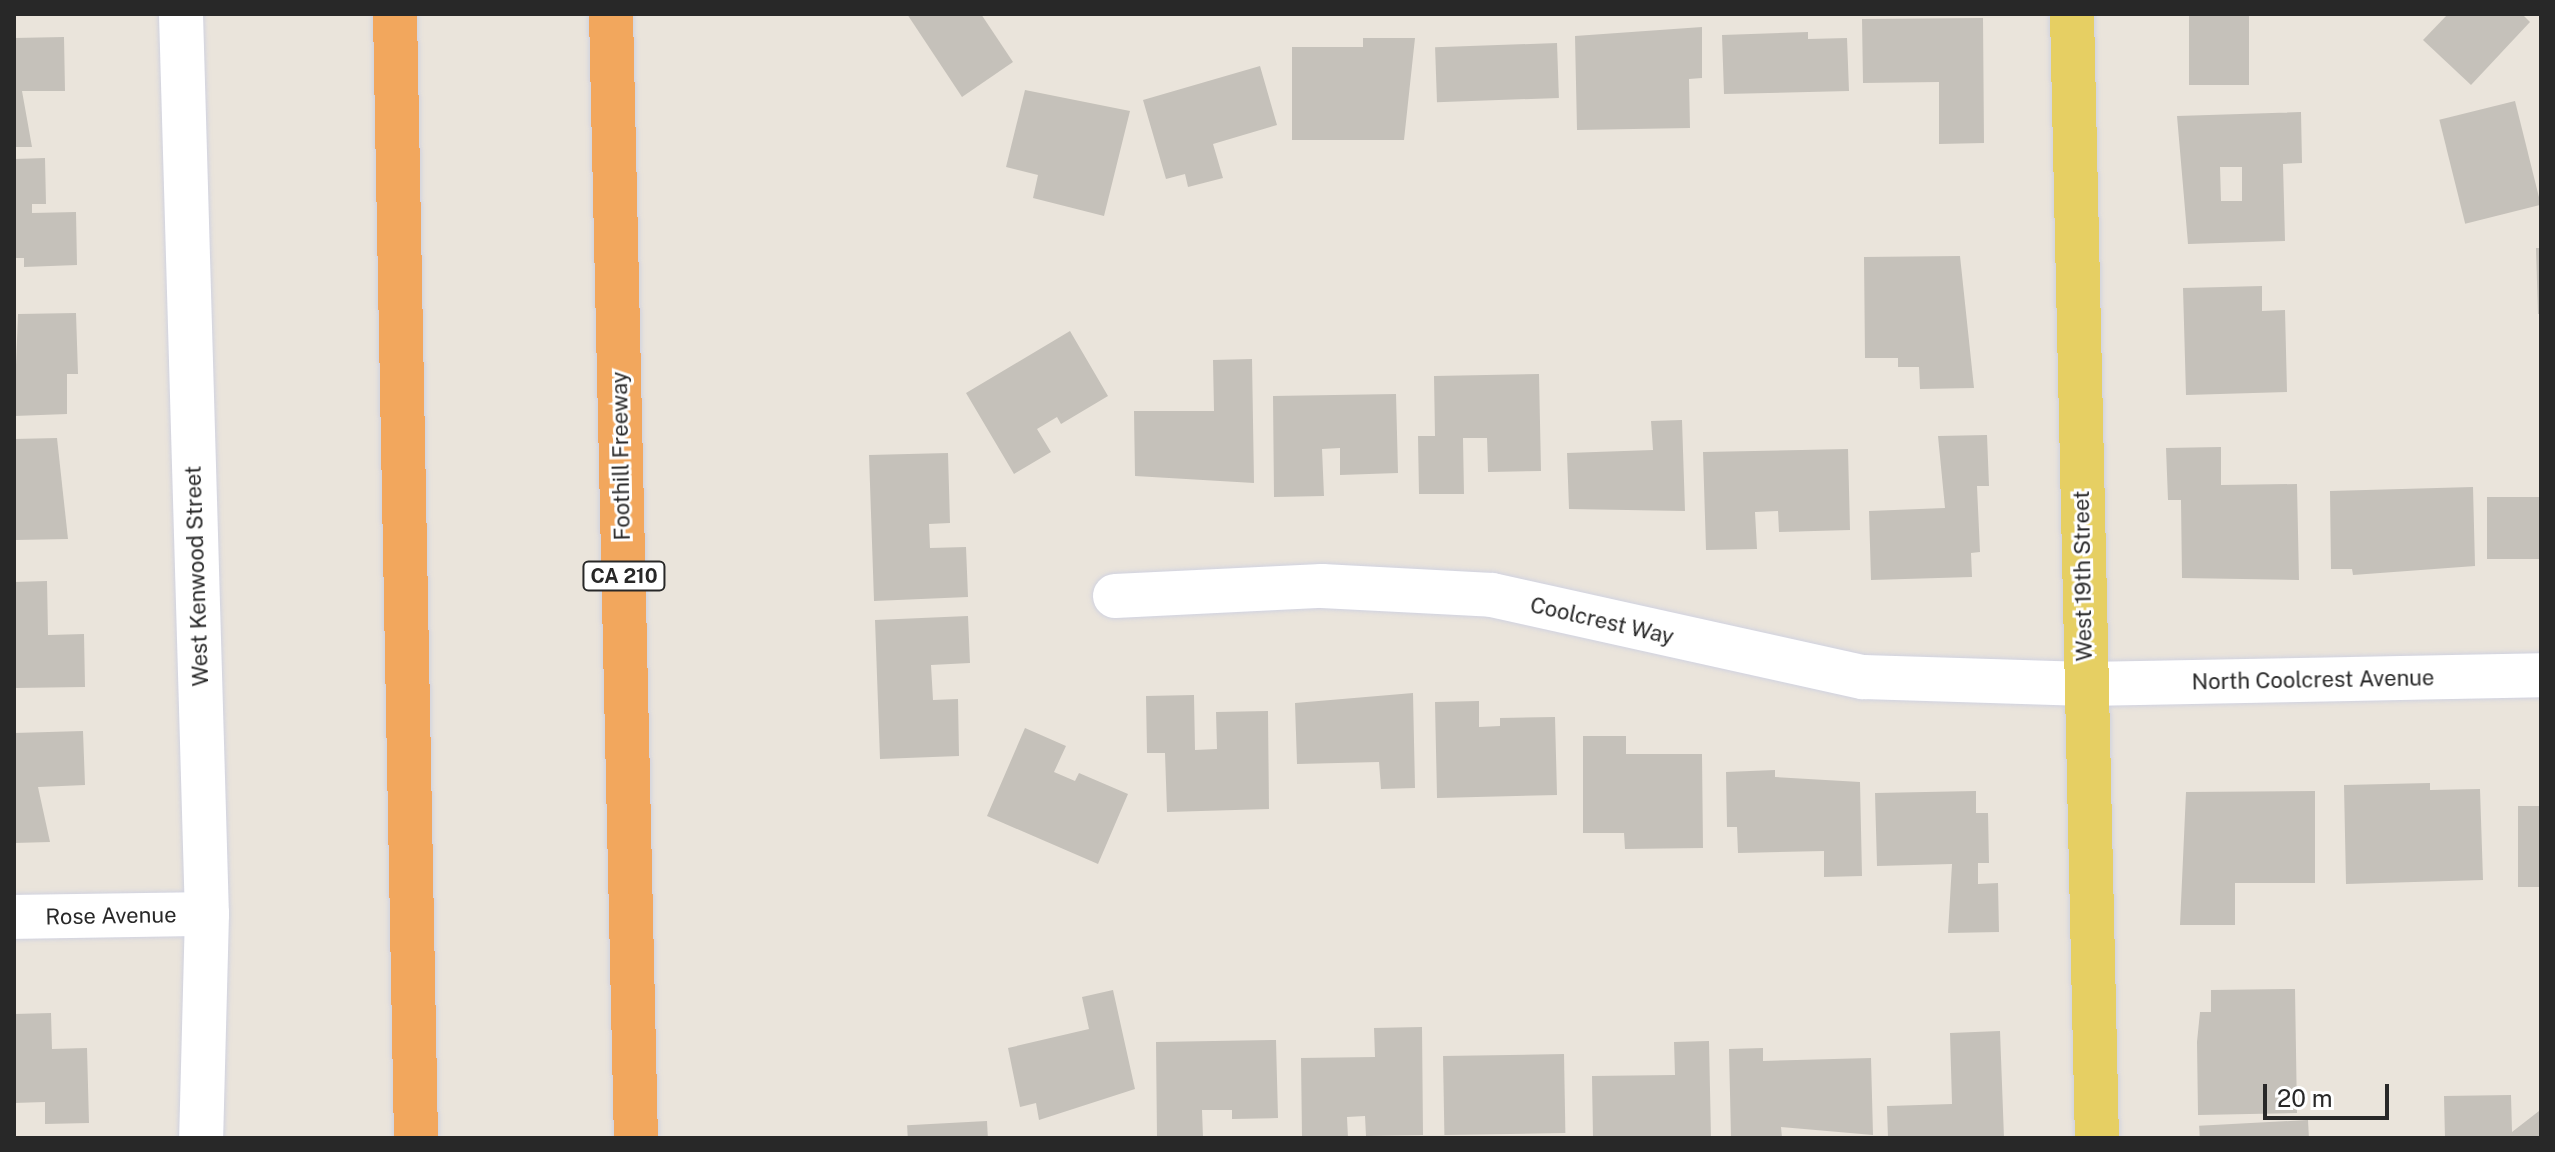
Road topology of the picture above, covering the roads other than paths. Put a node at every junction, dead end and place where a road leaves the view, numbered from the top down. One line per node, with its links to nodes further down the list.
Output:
1 (181, 14): 8 (street, West Kenwood Street)
2 (395, 14): 11 (highway)
3 (611, 14): 12 (highway, Foothill Freeway / CA 210)
4 (2072, 14): 7 (main road, West 19th Street)
5 (1115, 596): 7 (street, Coolcrest Way)
6 (2541, 675): 7 (street, North Coolcrest Avenue)
7 (2086, 684): 13 (main road, West 19th Street)
8 (207, 914): 9 (street, Rose Avenue); 10 (street, West Kenwood Street)
9 (14, 917)
10 (201, 1138)
11 (416, 1138)
12 (636, 1138)
13 (2097, 1138)

